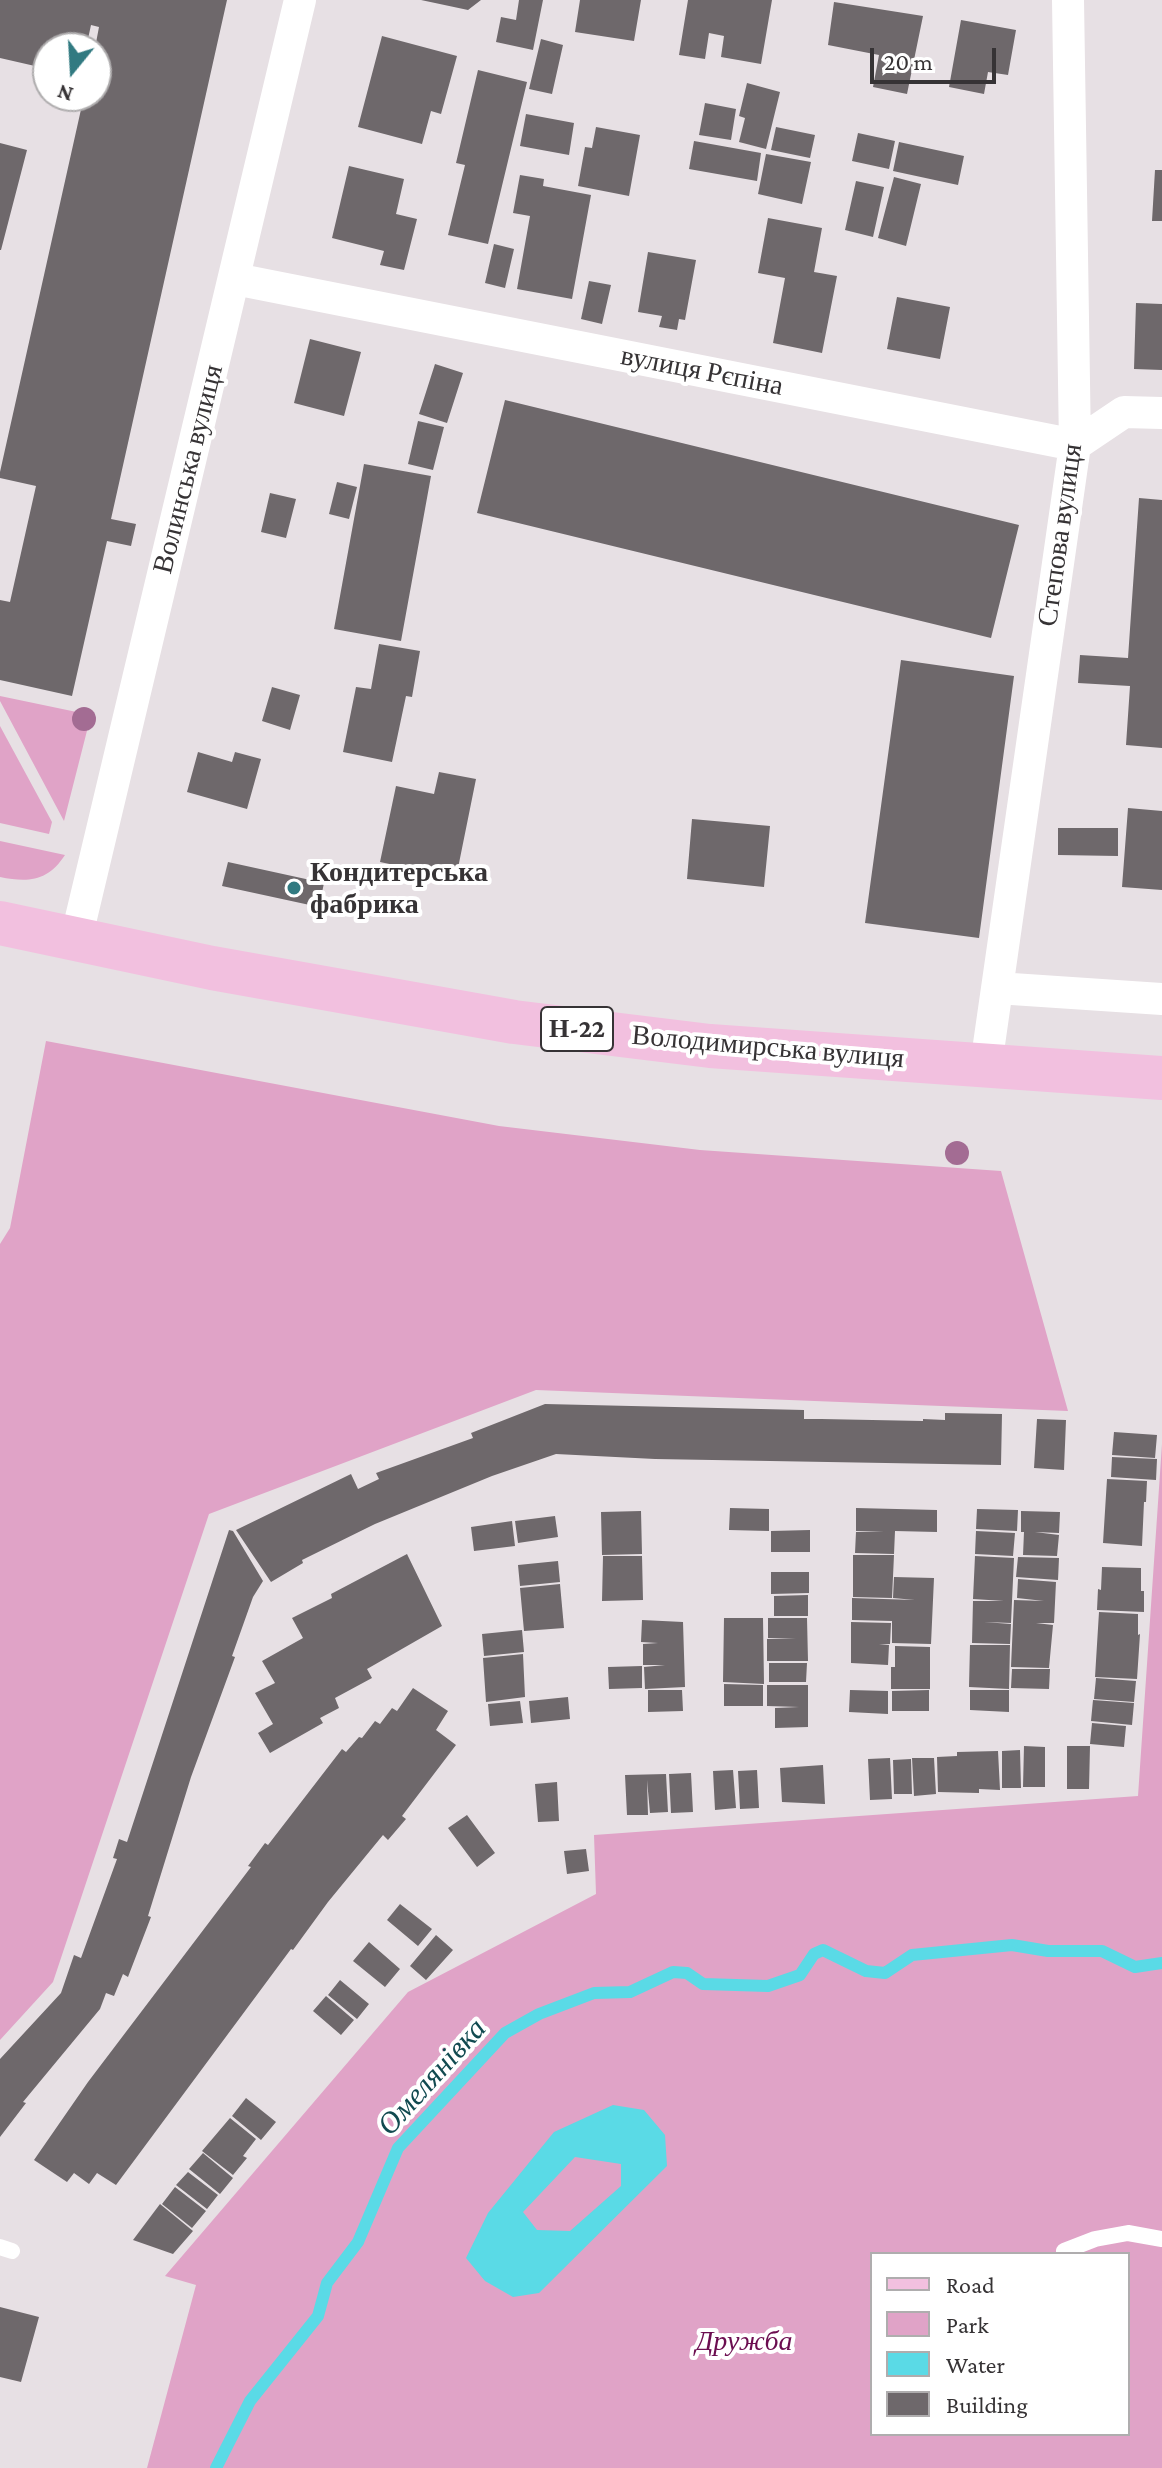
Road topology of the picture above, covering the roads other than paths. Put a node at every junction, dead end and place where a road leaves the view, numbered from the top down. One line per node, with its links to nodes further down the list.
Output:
1 (300, 0): 3 (street, Волинська вулиця)
2 (1068, 0): 5 (street, Степова вулиця)
3 (235, 279): 5 (street, вулиця Рєпіна); 7 (street, Волинська вулиця)
4 (1162, 413): 5 (street)
5 (1075, 445): 8 (street, Степова вулиця)
6 (0, 923): 7 (main road, Володимирська вулиця / Н-22)
7 (76, 939): 10 (main road, Володимирська вулиця / Н-22)
8 (997, 988): 9 (street); 10 (street, Степова вулиця)
9 (1162, 999)
10 (986, 1065): 11 (main road, Володимирська вулиця / Н-22)
11 (1162, 1078)
12 (1162, 2239): 13 (lane)
13 (1064, 2251)

